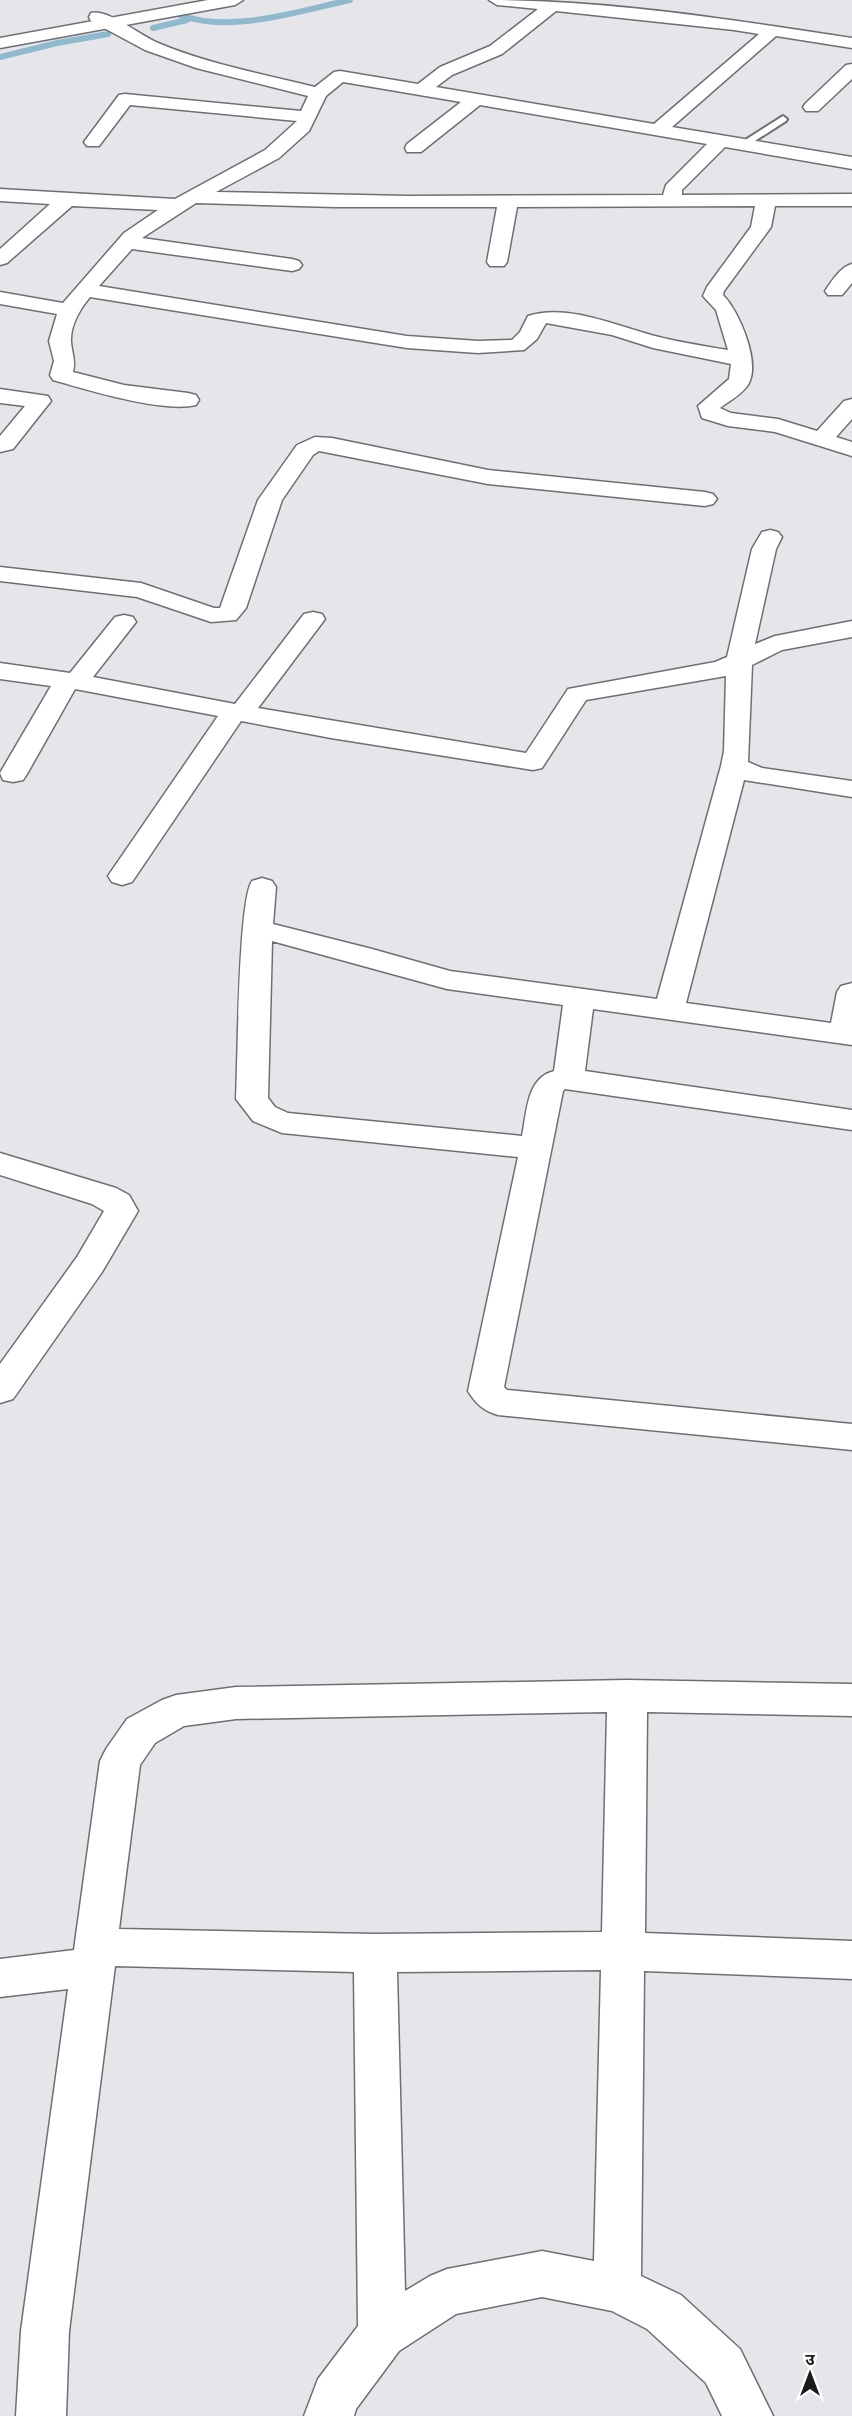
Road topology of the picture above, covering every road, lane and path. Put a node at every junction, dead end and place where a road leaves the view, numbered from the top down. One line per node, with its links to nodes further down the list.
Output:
1 (192, 0): 5 (street)
2 (235, 0): 5 (street)
3 (497, 0): 4 (street)
4 (551, 7): 6 (street); 11 (street)
5 (103, 20): 7 (street); 8 (street); 12 (street)
6 (772, 31): 9 (street); 17 (street)
7 (0, 35)
8 (0, 43)
9 (852, 43)
10 (848, 76): 14 (street)
11 (421, 90): 12 (street); 13 (street)
12 (318, 93): 15 (street)
13 (475, 100): 17 (street); 21 (street)
14 (812, 107)
15 (308, 117): 19 (street); 29 (street)
16 (783, 119): 20 (lane)
17 (659, 129): 18 (street)
18 (721, 140): 20 (street); 25 (street)
19 (93, 142)
20 (744, 144): 22 (street)
21 (414, 148)
22 (844, 161): 27 (street)
23 (0, 195): 24 (street)
24 (67, 200): 29 (street); 32 (street)
25 (672, 200): 26 (street); 30 (street)
26 (766, 200): 27 (street); 40 (street)
27 (796, 200): 28 (street)
28 (852, 200)
29 (185, 201): 30 (street); 31 (street)
30 (508, 202): 33 (street)
31 (126, 242): 34 (street); 36 (street)
32 (0, 259)
33 (497, 262)
34 (292, 265)
35 (852, 270): 37 (street)
36 (83, 290): 39 (street); 40 (street)
37 (834, 291)
38 (0, 298): 39 (street)
39 (68, 310): 41 (street)
40 (740, 358): 46 (street)
41 (61, 375): 43 (street); 44 (street)
42 (0, 396): 44 (street)
43 (189, 400)
44 (40, 401): 47 (street)
45 (852, 406): 46 (street)
46 (822, 439): 48 (street)
47 (0, 445)
48 (852, 449)
49 (705, 499): 51 (street)
50 (770, 537): 55 (street)
51 (0, 574)
52 (313, 619): 58 (street)
53 (124, 622): 57 (street)
54 (852, 629): 55 (street)
55 (739, 661): 58 (street); 59 (street)
56 (0, 671): 57 (street)
57 (72, 681): 58 (street); 60 (street)
58 (237, 712): 62 (street)
59 (734, 766): 61 (street); 67 (street)
60 (13, 774)
61 (852, 789)
62 (122, 876)
63 (262, 887): 64 (street)
64 (258, 929): 66 (street); 71 (street)
65 (852, 992): 68 (street)
66 (579, 998): 67 (street); 69 (street)
67 (669, 1010): 68 (street)
68 (848, 1034)
69 (568, 1079): 70 (street); 71 (street)
70 (852, 1120)
71 (535, 1148): 74 (street)
72 (0, 1164): 73 (street)
73 (0, 1389)
74 (852, 1437)
75 (627, 1696): 76 (street); 77 (street); 79 (street)
76 (852, 1700)
77 (623, 1951): 78 (street); 80 (street); 82 (street)
78 (375, 1953): 79 (street); 83 (street)
79 (94, 1957): 81 (street); 84 (street)
80 (852, 1960)
81 (0, 1978)
82 (617, 2289): 83 (street); 86 (street)
83 (382, 2334): 85 (street)
84 (41, 2416)
85 (329, 2416)
86 (748, 2416)

